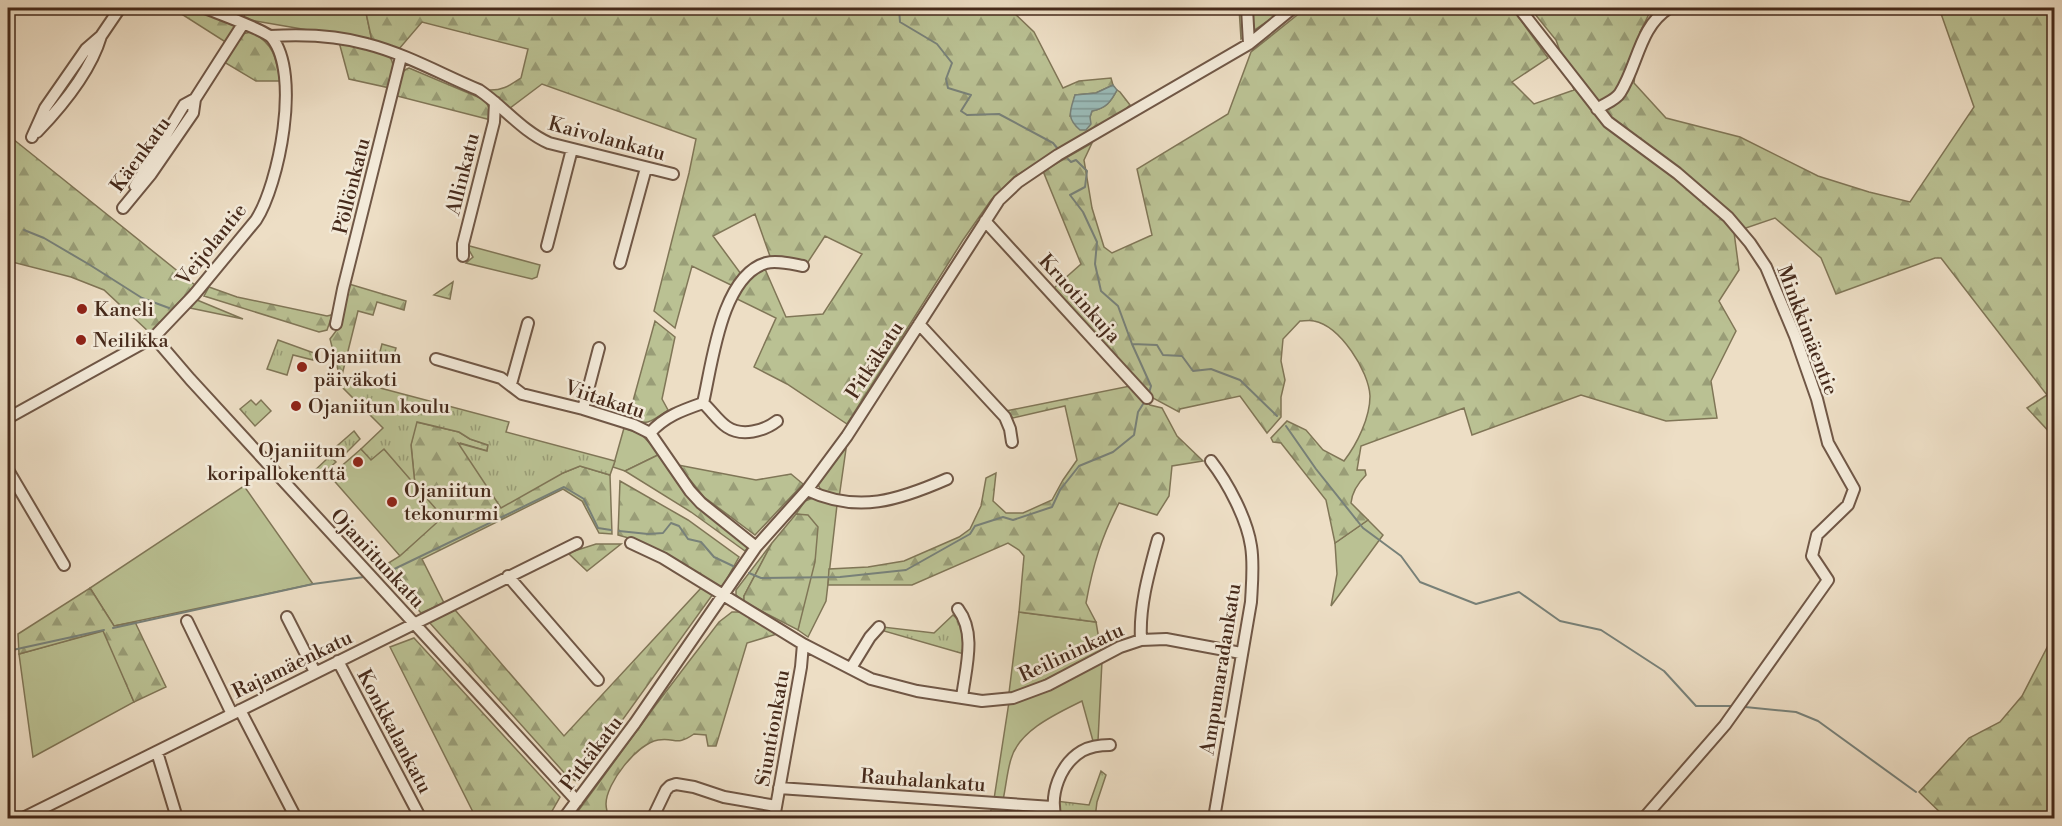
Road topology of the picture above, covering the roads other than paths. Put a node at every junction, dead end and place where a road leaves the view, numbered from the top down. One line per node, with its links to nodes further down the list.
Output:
1 (120, 8): 8 (street)
2 (205, 8): 7 (street)
3 (1247, 8): 10 (street)
4 (1293, 8): 10 (street, Pitkäkatu)
5 (1519, 8): 14 (street, Minkkimäentie)
6 (1669, 8): 14 (street)
7 (243, 24): 9 (street); 12 (street, Käenkatu)
8 (101, 36): 8 (street)
9 (270, 36): 11 (street, Kaivolankatu); 26 (street, Veijolantie)
10 (1249, 44): 18 (street, Pitkäkatu)
11 (402, 57): 13 (street, Kaivolankatu); 24 (street, Pöllönkatu)
12 (195, 99): 12 (street, Käenkatu)
13 (495, 102): 15 (street, Kaivolankatu); 20 (street, Allinkatu)
14 (1597, 109): 77 (street, Minkkimäentie)
15 (572, 149): 16 (street, Kaivolankatu); 19 (street)
16 (645, 168): 17 (street, Kaivolankatu); 21 (street)
17 (673, 174)
18 (985, 221): 25 (street, Pitkäkatu); 30 (street, Kruotinkuja)
19 (547, 246)
20 (462, 256)
21 (620, 263)
22 (803, 266): 31 (street)
23 (528, 323): 29 (street)
24 (336, 324)
25 (920, 324): 36 (street); 40 (street, Pitkäkatu)
26 (154, 337): 33 (street, Veijolantie); 51 (street, Ojaniitunkatu)
27 (599, 348): 32 (street)
28 (436, 359): 29 (street, Viitakatu)
29 (511, 384): 32 (street, Viitakatu)
30 (1147, 398)
31 (703, 403): 34 (street); 35 (street)
32 (583, 409): 35 (street, Viitakatu)
33 (8, 418)
34 (777, 422)
35 (650, 433): 44 (street, Viitakatu)
36 (1012, 442)
37 (1211, 461): 55 (street, Ampumaradankatu)
38 (8, 470): 45 (street)
39 (947, 479): 40 (street)
40 (807, 490): 44 (street, Pitkäkatu)
41 (1158, 539): 53 (street)
42 (577, 543): 46 (street, Rajamäenkatu)
43 (631, 543): 47 (street, Reilininkatu)
44 (756, 548): 47 (street, Pitkäkatu)
45 (64, 565)
46 (508, 576): 51 (street, Rajamäenkatu); 59 (street)
47 (723, 596): 54 (street, Reilininkatu); 65 (street, Pitkäkatu)
48 (958, 609): 60 (street)
49 (287, 617): 58 (street)
50 (187, 621): 61 (street)
51 (414, 624): 56 (street, Rajamäenkatu); 65 (street, Ojaniitunkatu)
52 (879, 627): 57 (street)
53 (1141, 640): 55 (street, Reilininkatu); 60 (street, Reilininkatu)
54 (803, 644): 57 (street, Reilininkatu); 64 (street, Siuntionkatu)
55 (1241, 653): 76 (street, Ampumaradankatu)
56 (338, 661): 58 (street, Rajamäenkatu); 69 (street, Konkkalankatu)
57 (851, 668): 60 (street, Reilininkatu)
58 (315, 672): 61 (street, Rajamäenkatu)
59 (598, 680)
60 (962, 699)
61 (236, 712): 63 (street, Rajamäenkatu); 72 (street)
62 (1110, 745): 67 (street)
63 (157, 752): 70 (street, Rajamäenkatu); 71 (street)
64 (779, 788): 66 (street, Siuntionkatu); 67 (street, Rauhalankatu)
65 (577, 801): 73 (street, Pitkäkatu)
66 (777, 806): 68 (street); 74 (street, Siuntionkatu)
67 (1052, 807): 75 (street)
68 (654, 815)
69 (420, 817)
70 (23, 819)
71 (177, 819)
72 (296, 819)
73 (564, 819)
74 (774, 819)
75 (1056, 819)
76 (1214, 819)
77 (1644, 819)

